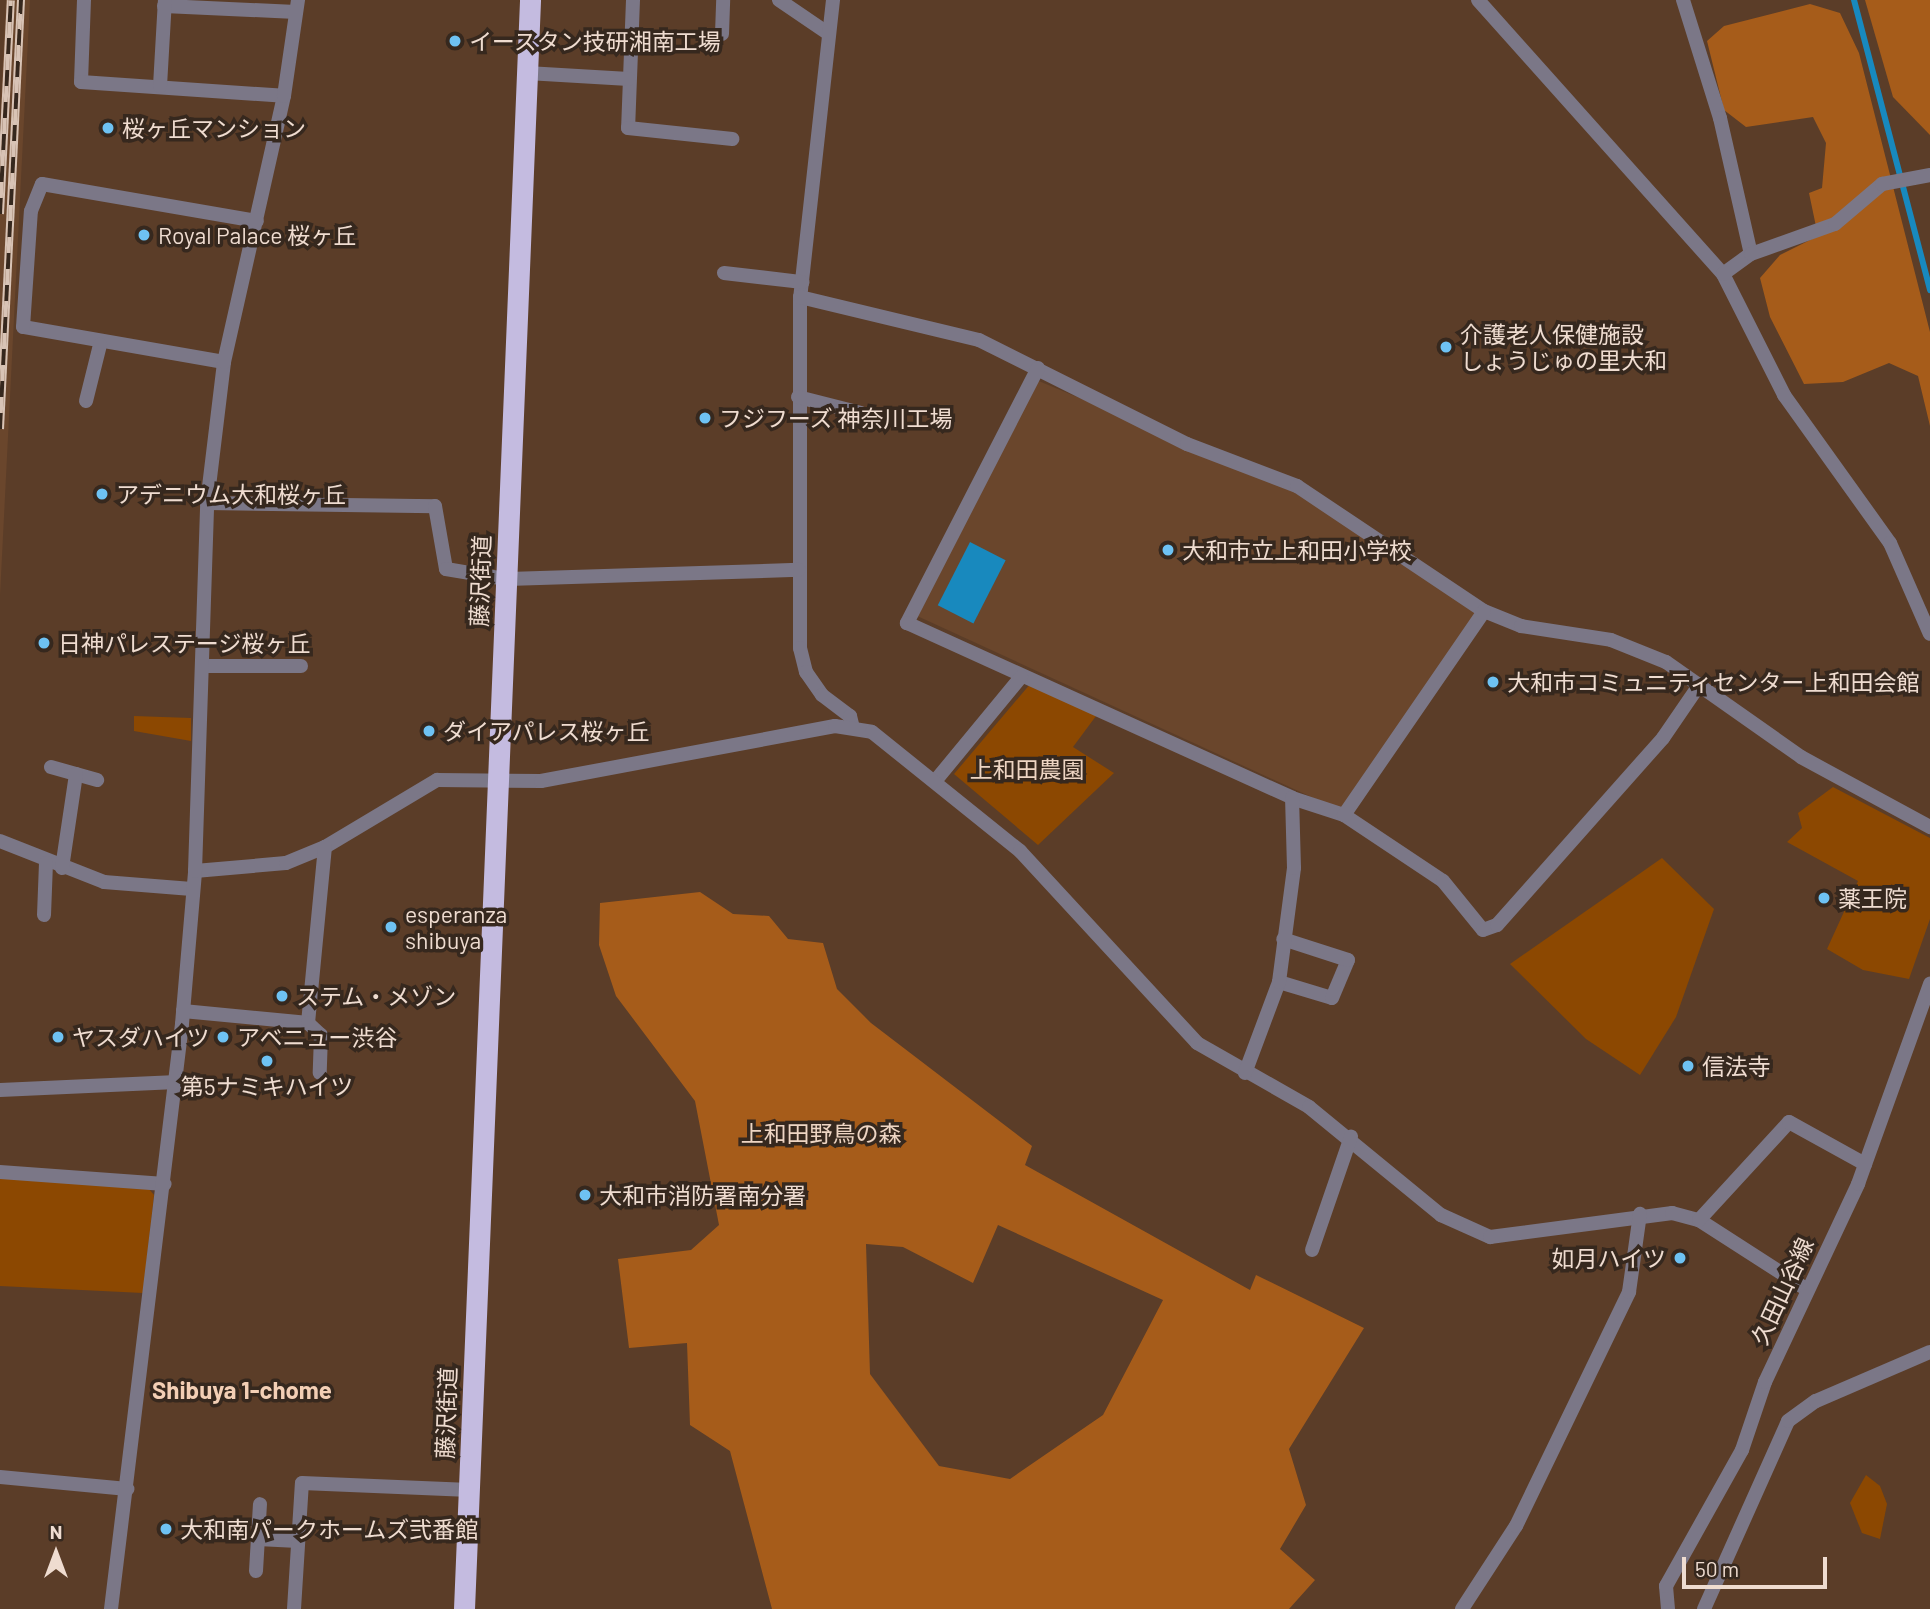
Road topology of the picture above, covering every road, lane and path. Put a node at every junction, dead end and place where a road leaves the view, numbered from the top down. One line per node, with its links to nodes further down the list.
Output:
1 (84, 0): 15 (street)
2 (530, 0): 13 (highway, 藤沢街道)
3 (632, 0): 14 (street)
4 (723, 0): 11 (street)
5 (779, 0): 12 (street)
6 (833, 0): 12 (street)
7 (1478, 0): 22 (street)
8 (1683, 0): 20 (street)
9 (164, 3): 10 (street); 15 (street)
10 (297, 6): 16 (street)
11 (722, 34)
12 (829, 34): 23 (street)
13 (527, 73): 14 (street); 33 (highway, 藤沢街道)
14 (629, 79): 17 (street)
15 (160, 86): 16 (street)
16 (284, 96): 19 (street)
17 (732, 139)
18 (1930, 175): 20 (street)
19 (257, 221): 25 (street); 26 (street)
20 (1751, 254): 22 (street)
21 (724, 273): 23 (street)
22 (1723, 274): 35 (street)
23 (802, 282): 24 (street)
24 (800, 297): 27 (street); 28 (street)
25 (100, 345): 26 (street); 29 (street)
26 (224, 362): 31 (street)
27 (1038, 369): 34 (street); 38 (street)
28 (798, 397): 30 (street); 32 (street)
29 (86, 401)
30 (861, 413)
31 (207, 503): 33 (street); 36 (street)
32 (799, 570): 33 (street); 40 (street)
33 (506, 579): 45 (highway, 藤沢街道)
34 (1484, 611): 39 (street); 47 (street)
35 (1930, 634)
36 (202, 666): 37 (street); 53 (street)
37 (301, 666)
38 (1021, 677): 44 (street); 46 (street)
39 (1700, 684): 47 (street); 48 (street)
40 (853, 728): 44 (street); 45 (street)
41 (51, 767): 42 (street)
42 (76, 774): 43 (street); 52 (street)
43 (97, 780)
44 (936, 780): 62 (street)
45 (498, 782): 50 (street); 76 (highway, 藤沢街道)
46 (1292, 798): 47 (street); 56 (street)
47 (1344, 815)
48 (1930, 827)
49 (0, 841): 51 (street)
50 (324, 847): 53 (street); 60 (street)
51 (46, 863): 52 (street); 55 (street)
52 (62, 868): 54 (street)
53 (195, 871): 54 (street)
54 (192, 889): 59 (street)
55 (44, 915)
56 (1283, 939): 57 (street); 57 (street)
57 (1279, 982): 62 (street)
58 (1930, 984): 66 (street, 久田山谷線)
59 (183, 1011): 60 (street); 63 (street)
60 (308, 1023): 61 (street)
61 (320, 1073)
62 (1245, 1073): 65 (street)
63 (177, 1082): 64 (street); 68 (street)
64 (0, 1090)
65 (1351, 1137): 69 (street); 71 (street)
66 (1865, 1164): 70 (street); 72 (street, 久田山谷線)
67 (0, 1172): 68 (street)
68 (165, 1184): 75 (street)
69 (1640, 1214): 70 (street); 84 (street)
70 (1699, 1220): 72 (street)
71 (1312, 1250)
72 (1806, 1289): 85 (street, 久田山谷線)
73 (1930, 1352): 86 (street)
74 (0, 1477): 75 (street)
75 (127, 1489): 81 (street)
76 (470, 1490): 79 (street); 83 (highway, 藤沢街道)
77 (260, 1504): 78 (street)
78 (258, 1539): 79 (street); 80 (street)
79 (298, 1541): 82 (street)
80 (256, 1571)
81 (111, 1609)
82 (294, 1609)
83 (464, 1609)
84 (1462, 1609)
85 (1668, 1609)
86 (1704, 1609)

